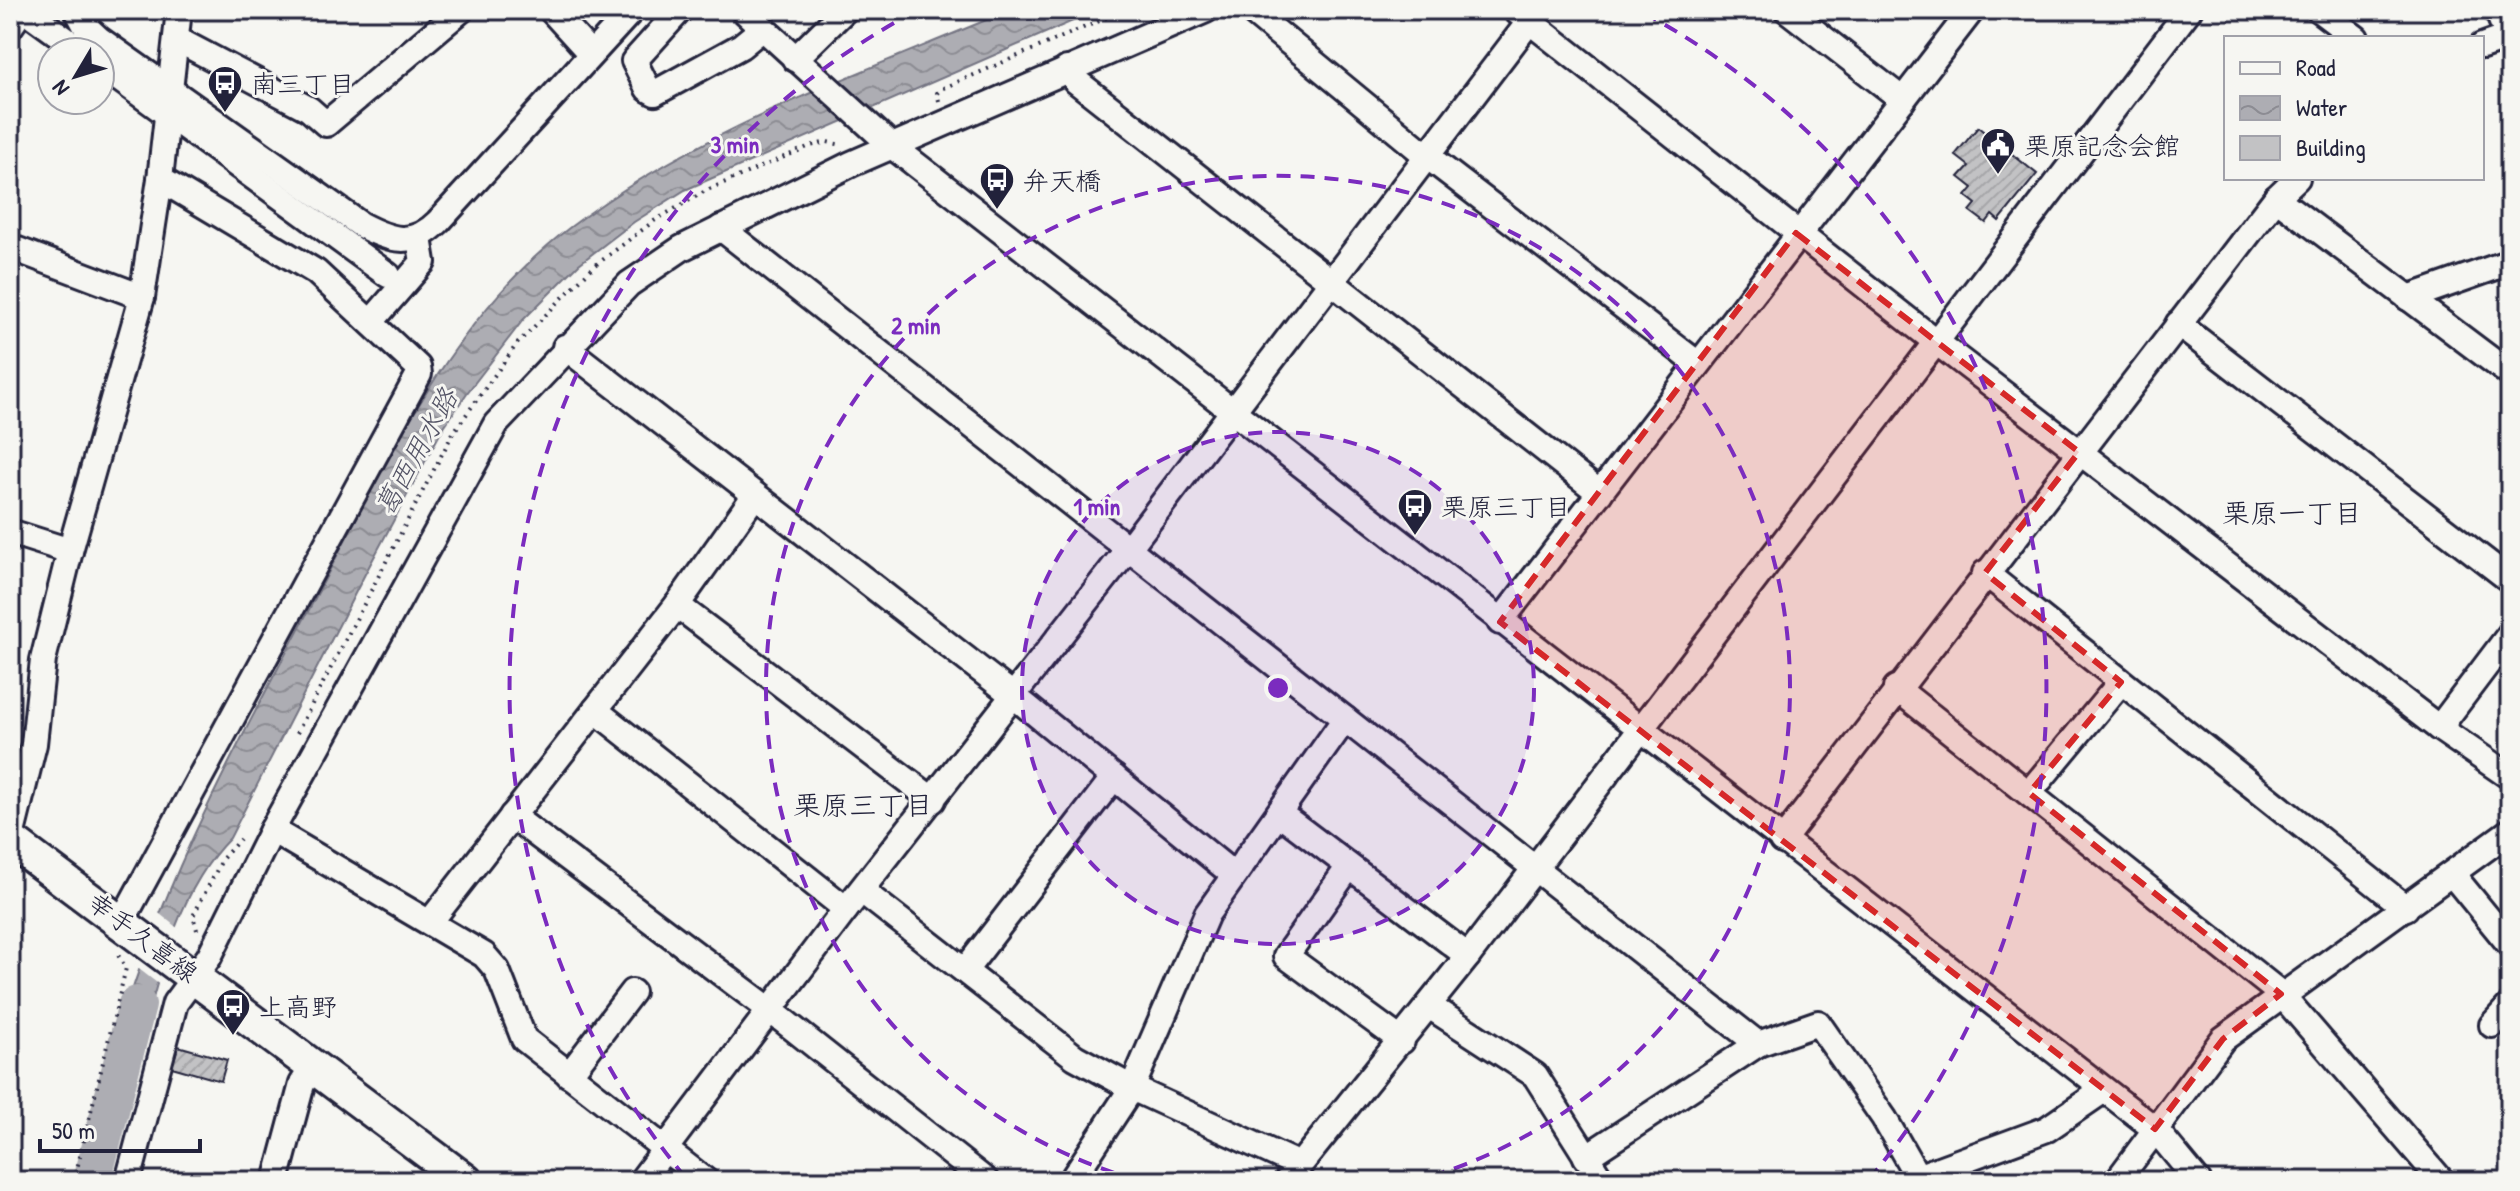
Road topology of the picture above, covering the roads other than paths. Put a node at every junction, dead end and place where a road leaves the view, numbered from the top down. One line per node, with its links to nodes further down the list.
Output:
1 (24, 10): 18 (street); 20 (street)
2 (77, 10): 29 (street)
3 (179, 10): 23 (street)
4 (461, 10): 23 (street)
5 (632, 10): 25 (street)
6 (680, 10): 19 (street)
7 (743, 10): 19 (street)
8 (845, 10): 26 (street)
9 (1206, 10): 27 (street)
10 (1250, 10): 33 (street)
11 (1787, 10): 30 (street)
12 (1972, 10): 30 (street)
13 (2189, 10): 48 (street)
14 (2319, 10): 21 (street)
15 (2497, 10): 22 (street)
16 (558, 12): 25 (street)
17 (1522, 16): 33 (street); 38 (street)
18 (10, 27)
19 (763, 28): 26 (street)
20 (61, 36)
21 (2353, 36)
22 (2509, 36): 24 (street)
23 (176, 39): 29 (street)
24 (2484, 45)
25 (591, 54): 39 (street)
26 (795, 59): 32 (street)
27 (1067, 69): 32 (street); 43 (street)
28 (116, 77): 31 (street)
29 (170, 89): 31 (street); 39 (street)
30 (1903, 100): 38 (street)
31 (167, 114): 34 (street); 42 (street)
32 (892, 146): 37 (street); 52 (street)
33 (1427, 156): 43 (street); 50 (street)
34 (160, 179): 44 (street); 46 (street)
35 (2295, 180): 36 (street)
36 (2276, 198): 45 (street); 47 (street)
37 (721, 228): 49 (street); 57 (street)
38 (1796, 233): 48 (street); 50 (street)
39 (419, 238): 46 (street)
40 (10, 247): 44 (street)
41 (2510, 262): 45 (street)
42 (388, 275)
43 (1330, 283): 52 (street); 54 (street)
44 (142, 297): 58 (street)
45 (2408, 298): 51 (street)
46 (371, 322): 88 (street)
47 (2178, 324): 53 (street); 60 (street)
48 (1935, 341): 53 (street); 70 (street)
49 (565, 347): 55 (street); 77 (street)
50 (1698, 364): 54 (street)
51 (2510, 374)
52 (1233, 411): 57 (street); 62 (street)
53 (2079, 452): 59 (street); 69 (street)
54 (1600, 493): 62 (street)
55 (755, 495): 61 (street); 66 (street)
56 (10, 532): 58 (street)
57 (1128, 549): 66 (street); 68 (street)
58 (70, 551): 79 (street)
59 (1985, 573): 64 (street); 65 (street)
60 (2510, 580)
61 (677, 605): 67 (street); 74 (street)
62 (1500, 622): 70 (street)
63 (2510, 634): 69 (street)
64 (2121, 682): 73 (street); 86 (street)
65 (1896, 688): 73 (street); 80 (street)
66 (1014, 696): 71 (street); 74 (street)
67 (595, 710): 76 (street); 85 (street)
68 (1345, 719): 75 (street); 82 (street)
69 (2439, 728): 72 (street)
70 (1638, 730): 80 (street); 82 (street)
71 (1114, 777): 84 (street); 92 (street)
72 (2510, 777)
73 (2029, 793): 94 (street)
74 (933, 800): 85 (street)
75 (1279, 813): 81 (street); 84 (street)
76 (512, 816): 87 (street); 97 (street)
77 (272, 830): 87 (street); 91 (street)
78 (2510, 831): 83 (street)
79 (10, 840): 88 (main road, 幸手久喜線)
80 (1782, 841): 104 (street)
81 (1348, 868): 90 (street); 99 (street)
82 (1535, 868): 90 (street); 100 (street)
83 (2452, 874): 86 (street); 89 (street)
84 (1234, 875): 103 (street)
85 (854, 900): 92 (street); 97 (street)
86 (2406, 908): 94 (street)
87 (430, 922): 102 (street)
88 (125, 933): 91 (main road, 幸手久喜線)
89 (2510, 945)
90 (1468, 956): 96 (street)
91 (188, 958): 101 (main road, 幸手久喜線); 110 (street)
92 (966, 969): 103 (street)
93 (632, 992): 102 (street)
94 (2281, 994): 105 (street); 120 (street)
95 (2510, 1005): 98 (street)
96 (1429, 1006): 99 (street); 107 (street)
97 (770, 1010): 106 (street); 115 (street)
98 (2492, 1025)
99 (1402, 1041): 108 (street)
100 (1758, 1044): 107 (street); 109 (street)
101 (314, 1065): 111 (street); 112 (main road, 幸手久喜線)
102 (569, 1075): 106 (street)
103 (1132, 1088): 108 (street); 116 (street)
104 (2104, 1090): 105 (street); 109 (street)
105 (2155, 1129): 118 (street); 119 (street)
106 (665, 1149): 113 (street); 114 (street)
107 (1586, 1157): 117 (street)
108 (1293, 1176)
109 (1915, 1180)
110 (128, 1181)
111 (276, 1181)
112 (466, 1181)
113 (641, 1181)
114 (706, 1181)
115 (986, 1181)
116 (1071, 1181)
117 (1602, 1181)
118 (2117, 1181)
119 (2198, 1181)
120 (2442, 1181)

